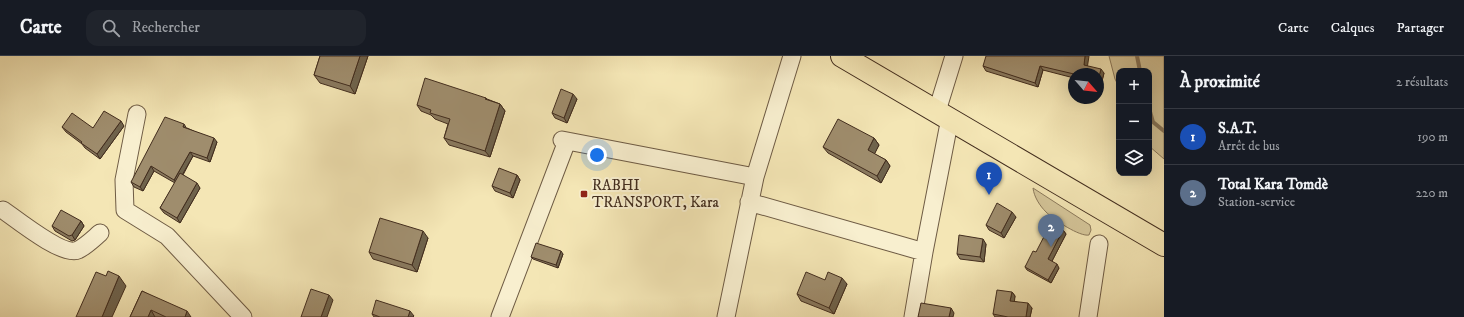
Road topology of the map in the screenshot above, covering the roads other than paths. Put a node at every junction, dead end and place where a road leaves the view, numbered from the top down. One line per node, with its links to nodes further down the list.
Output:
1 (792, 56): 6 (street)
2 (842, 56): 5 (highway)
3 (954, 56): 5 (street)
4 (137, 114): 13 (street)
5 (944, 114): 11 (highway); 12 (street)
6 (755, 177): 7 (street); 14 (street)
7 (749, 202): 12 (street); 15 (street)
8 (3, 210): 9 (street)
9 (100, 234)
10 (1099, 244): 17 (street)
11 (1164, 245)
12 (924, 252): 16 (street)
13 (243, 317)
14 (500, 317)
15 (726, 317)
16 (913, 317)
17 (1088, 317)

